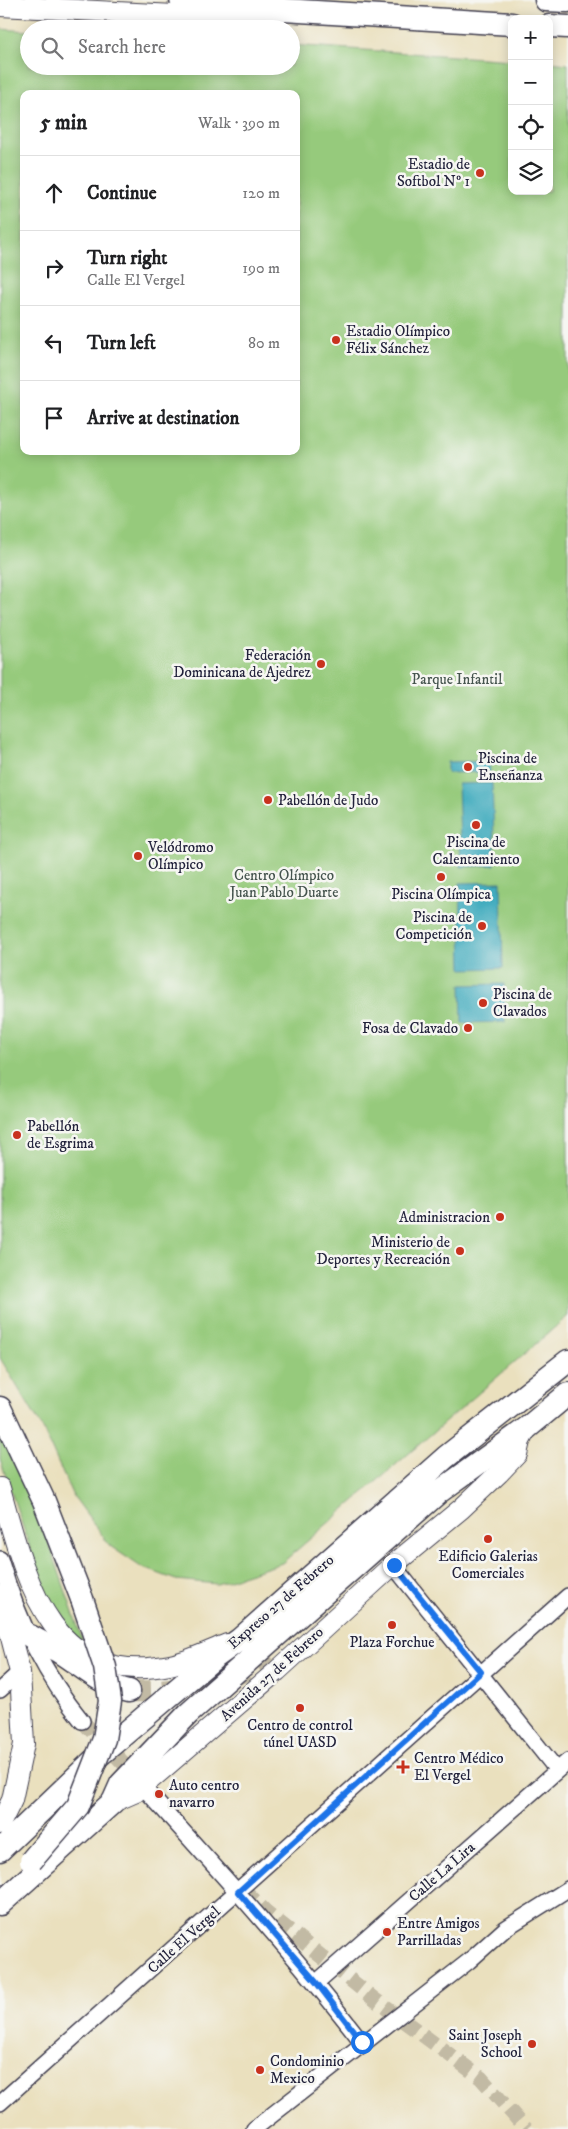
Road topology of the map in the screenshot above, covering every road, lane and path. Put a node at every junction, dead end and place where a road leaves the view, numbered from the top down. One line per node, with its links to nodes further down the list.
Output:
1 (181, 0): 5 (highway)
2 (546, 0): 3 (highway)
3 (568, 1)
4 (0, 6): 5 (main road)
5 (267, 9): 6 (highway)
6 (508, 24)
7 (553, 26): 8 (highway)
8 (568, 27)
9 (568, 1361): 19 (highway, Expreso 27 de Febrero)
10 (568, 1394): 12 (highway, Expreso 27 de Febrero)
11 (0, 1408): 31 (highway, bridge)
12 (524, 1435): 15 (main road, Avenida 27 de Febrero); 20 (highway); 28 (highway, Expreso 27 de Febrero)
13 (0, 1488): 19 (main road)
14 (0, 1559): 18 (street)
15 (394, 1565): 22 (street); 27 (main road, Avenida 27 de Febrero)
16 (0, 1595): 21 (main road)
17 (568, 1596): 22 (street, Calle El Vergel)
18 (30, 1636): 24 (highway); 25 (street)
19 (239, 1640): 30 (highway, Expreso 27 de Febrero)
20 (271, 1656)
21 (20, 1672): 23 (street); 29 (main road)
22 (481, 1672): 26 (street); 33 (street, Calle El Vergel)
23 (0, 1690)
24 (129, 1691)
25 (82, 1721)
26 (563, 1766): 35 (street, Calle La Lira)
27 (143, 1787): 28 (main road, Avenida 27 de Febrero); 33 (street)
28 (113, 1802): 34 (highway, Avenida 27 de Febrero)
29 (0, 1824)
30 (0, 1850)
31 (0, 1886)
32 (568, 1888): 36 (street)
33 (238, 1892): 35 (street); 37 (street, Calle El Vergel)
34 (0, 1904)
35 (316, 1982): 36 (street)
36 (362, 2042): 38 (street)
37 (0, 2103)
38 (254, 2129)

